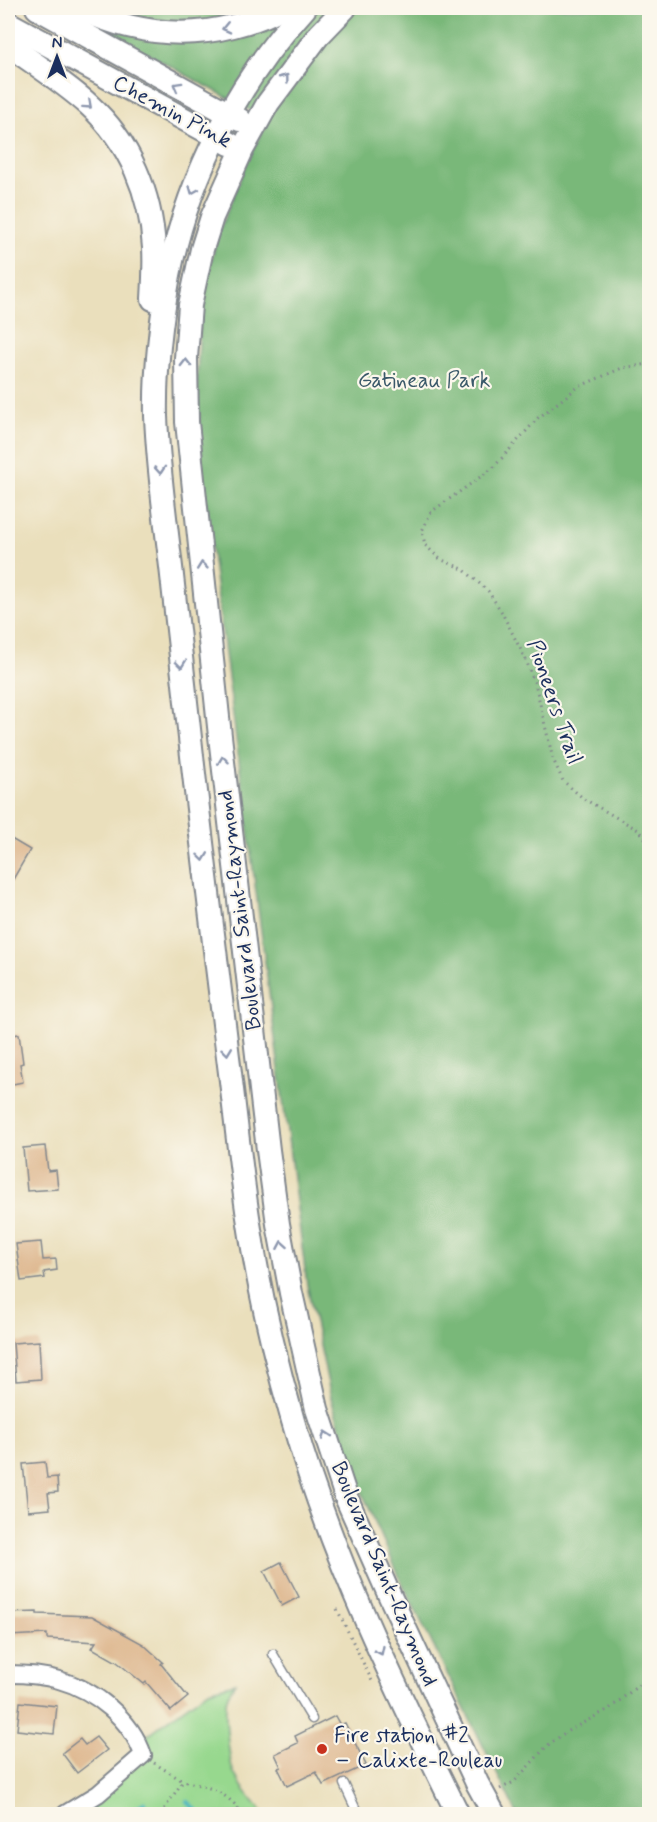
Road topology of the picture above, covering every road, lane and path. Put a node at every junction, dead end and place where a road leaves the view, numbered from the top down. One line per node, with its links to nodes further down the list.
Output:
1 (37, 8): 8 (main road, Chemin Pink, one-way to 1)
2 (78, 8): 3 (main road, one-way to 2)
3 (280, 8)
4 (306, 8): 8 (main road, Boulevard Saint-Raymond)
5 (345, 8): 9 (main road, Boulevard Saint-Raymond, one-way to 5)
6 (8, 23): 10 (main road, Chemin Pink)
7 (8, 45): 13 (main road, one-way to 13)
8 (229, 114): 9 (main road, Chemin Pink); 10 (main road, Boulevard Saint-Raymond)
9 (254, 127): 11 (main road, Boulevard Saint-Raymond)
10 (217, 137): 11 (main road, Chemin Pink); 13 (main road, Boulevard Saint-Raymond, one-way to 13)
11 (242, 150): 28 (main road, Boulevard Saint-Raymond, one-way to 11)
12 (650, 364): 14 (path, Pioneers Trail)
13 (156, 411): 27 (main road, Boulevard Saint-Raymond, one-way to 27)
14 (650, 845)
15 (273, 1654): 18 (lane)
16 (8, 1674): 19 (street)
17 (650, 1676): 22 (path)
18 (312, 1719)
19 (143, 1755): 20 (path); 23 (street)
20 (183, 1781): 24 (path); 25 (path)
21 (344, 1784): 26 (lane)
22 (500, 1789)
23 (65, 1815)
24 (160, 1815)
25 (243, 1815)
26 (358, 1815)
27 (458, 1815)
28 (494, 1815)

